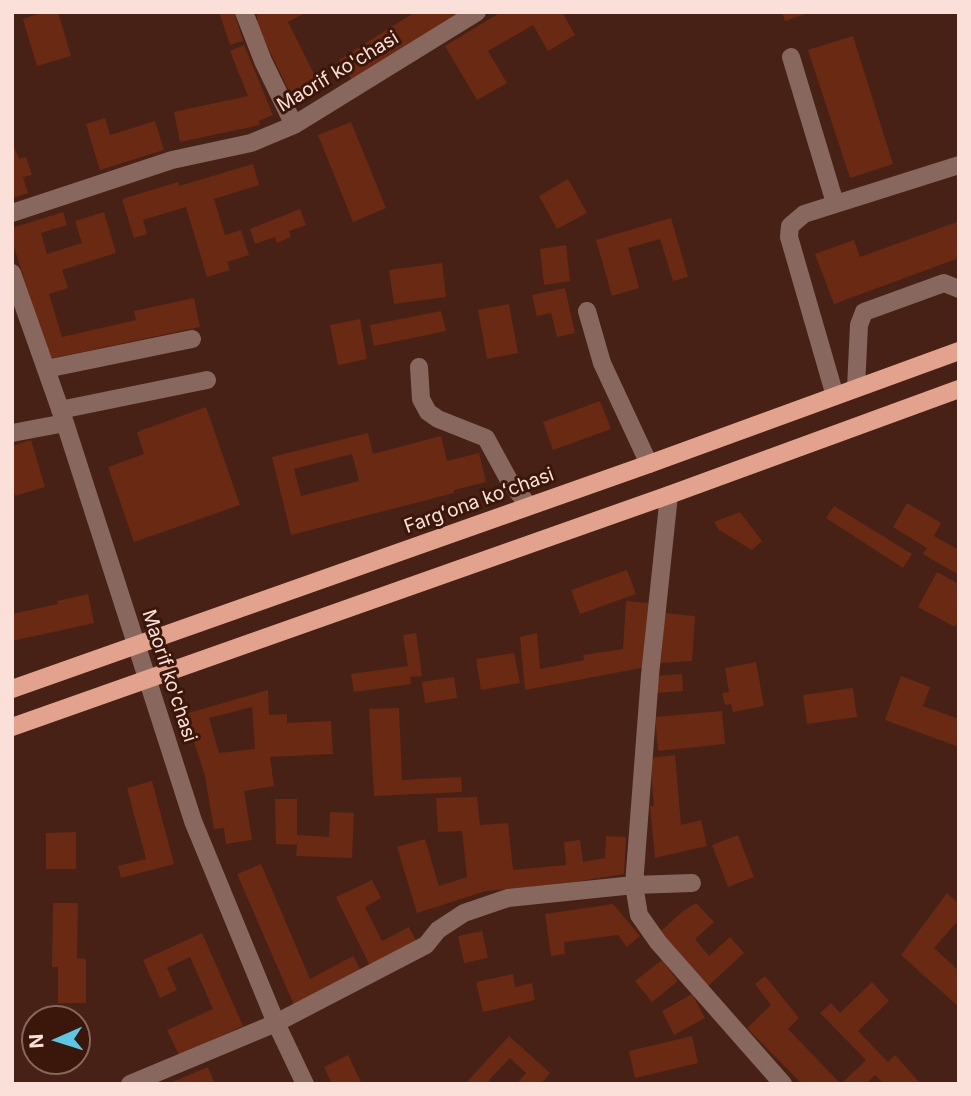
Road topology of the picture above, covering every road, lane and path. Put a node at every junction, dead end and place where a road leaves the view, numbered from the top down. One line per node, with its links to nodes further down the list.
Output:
1 (244, 12): 4 (street)
2 (477, 12): 4 (street, Maorif ko'chasi)
3 (791, 57): 6 (street)
4 (293, 125): 7 (street, Maorif ko'chasi)
5 (959, 165): 6 (street)
6 (835, 203): 18 (street)
7 (12, 212)
8 (12, 273): 14 (street, Maorif ko'chasi)
9 (959, 289): 16 (street)
10 (587, 311): 21 (street)
11 (192, 339): 14 (street)
12 (959, 351): 16 (main road, Fargʻona koʻchasi)
13 (419, 367): 23 (street)
14 (46, 369): 19 (street, Maorif ko'chasi)
15 (207, 380): 19 (street)
16 (856, 388): 18 (main road, Fargʻona koʻchasi)
17 (959, 389): 22 (main road)
18 (835, 396): 21 (main road, Fargʻona koʻchasi)
19 (62, 417): 20 (street); 24 (street, Maorif ko'chasi)
20 (12, 433)
21 (649, 464): 23 (main road, Fargʻona koʻchasi)
22 (669, 495): 25 (main road); 29 (street)
23 (529, 506): 24 (main road, Fargʻona koʻchasi)
24 (137, 645): 25 (street, Maorif ko'chasi); 26 (main road, Fargʻona koʻchasi)
25 (148, 679): 27 (main road); 30 (street, Maorif ko'chasi)
26 (12, 689)
27 (12, 727)
28 (692, 883): 29 (street)
29 (634, 885): 30 (street); 33 (street)
30 (276, 1023): 31 (street); 32 (street, Maorif ko'chasi)
31 (130, 1084)
32 (305, 1084)
33 (783, 1084)

